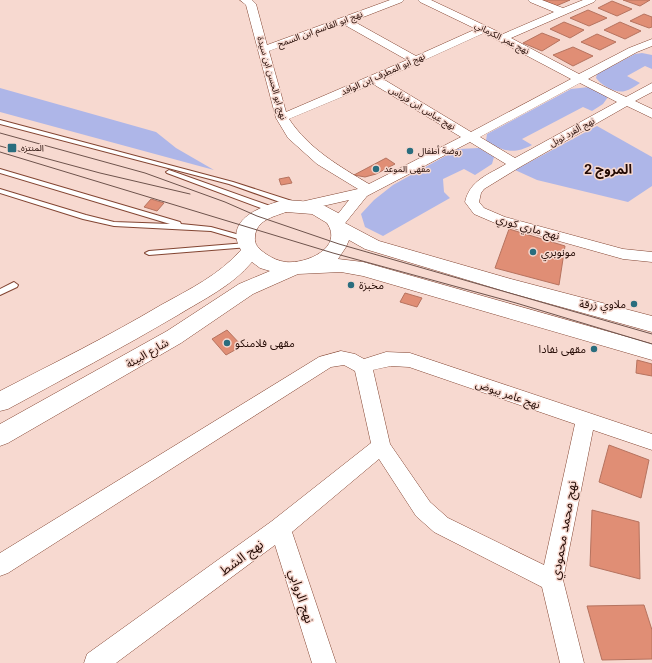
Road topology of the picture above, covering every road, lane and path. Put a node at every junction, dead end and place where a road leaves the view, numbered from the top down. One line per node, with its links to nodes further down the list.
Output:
1 (399, 0): 7 (street, نهج ابو القاسم ابن السمح)
2 (423, 0): 8 (street, نهج عمر الكرماني)
3 (533, 0): 6 (street)
4 (591, 0): 6 (street)
5 (252, 2): 11 (street, نهج ابو الحسن ابن سيدة)
6 (563, 12): 9 (street)
7 (344, 20): 11 (street, نهج ابو القاسم ابن السمح); 12 (street)
8 (484, 29): 9 (street, نهج عمر الكرماني); 12 (street, نهج أبو المطرف إبن الوافد)
9 (503, 38): 14 (street, نهج عمر الكرماني)
10 (652, 42): 14 (street)
11 (263, 50): 18 (street, نهج ابو الحسن ابن سيدة)
12 (416, 60): 13 (street, نهج أبو المطرف إبن الوافد)
13 (374, 79): 18 (street, نهج أبو المطرف إبن الوافد); 20 (street, نهج عباس ابن فرناس)
14 (580, 79): 16 (street); 20 (street)
15 (652, 87): 16 (street, نهج ألفرد نوبل)
16 (628, 101): 17 (street); 22 (street, نهج ألفرد نوبل)
17 (652, 114)
18 (282, 118): 26 (street, نهج ابو الحسن ابن سيدة)
19 (0, 122): 21 (lane)
20 (471, 138): 22 (street); 26 (street)
21 (106, 151): 27 (lane); 28 (lane)
22 (515, 164): 24 (street, نهج ألفرد نوبل)
23 (0, 172): 30 (lane)
24 (479, 186): 33 (street, نهج ماري كوري)
25 (0, 191): 30 (lane)
26 (366, 192): 27 (street); 29 (street)
27 (299, 205): 28 (street); 29 (street)
28 (271, 209): 31 (street)
29 (338, 225): 34 (street); 37 (street)
30 (189, 227): 31 (lane)
31 (247, 245): 32 (lane); 34 (street); 40 (street)
32 (149, 253)
33 (652, 256)
34 (300, 268): 38 (street); 42 (street, شارع البيئة)
35 (14, 285): 36 (lane)
36 (0, 292)
37 (652, 324)
38 (652, 352)
39 (363, 367): 41 (street, نهج عامر بيوض); 44 (street); 46 (street)
40 (0, 402)
41 (585, 420): 43 (street, نهج عامر بيوض); 47 (street, نهج محمد محمودي)
42 (0, 436)
43 (652, 442)
44 (381, 446): 45 (street, نهج الشط); 47 (street)
45 (280, 528): 48 (street, نهج الشط); 49 (street, نهج الروابي)
46 (0, 565)
47 (552, 580): 50 (street, نهج محمد محمودي)
48 (96, 663)
49 (324, 663)
50 (572, 663)

